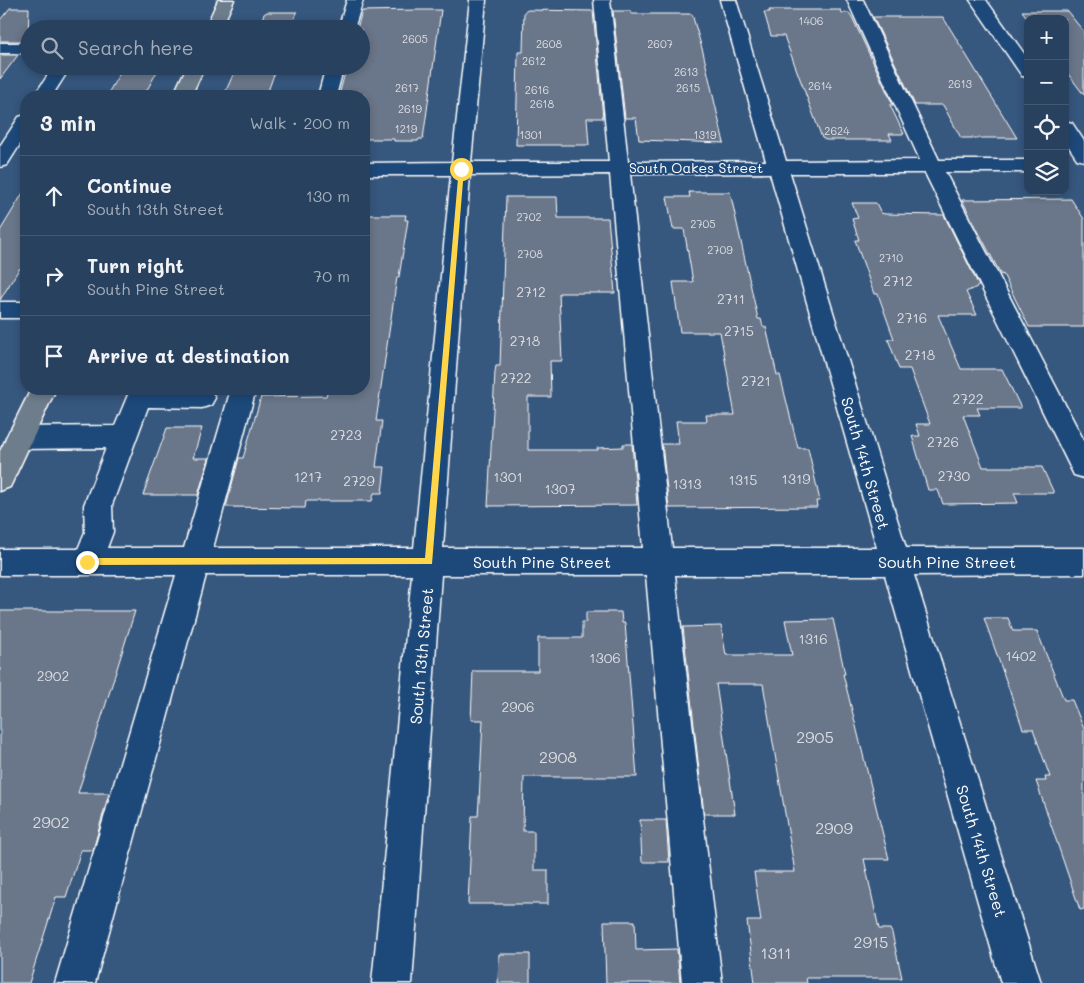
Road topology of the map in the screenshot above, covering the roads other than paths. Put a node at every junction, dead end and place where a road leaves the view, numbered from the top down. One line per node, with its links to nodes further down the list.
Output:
1 (226, 0): 8 (main road)
2 (355, 0): 9 (street)
3 (478, 0): 30 (street, South 13th Street)
4 (602, 0): 28 (street)
5 (728, 0): 23 (street, South 14th Street)
6 (855, 0): 24 (street)
7 (978, 0): 12 (street)
8 (217, 20)
9 (349, 20)
10 (0, 48): 11 (street)
11 (20, 48)
12 (1024, 66)
13 (57, 75): 16 (street)
14 (192, 75): 17 (main road)
15 (332, 75): 18 (street)
16 (47, 90)
17 (185, 90)
18 (328, 90)
19 (20, 125): 22 (street)
20 (1069, 133): 21 (street)
21 (1084, 155)
22 (0, 161)
23 (778, 166): 24 (street, South Oakes Street); 28 (street, South Oakes Street); 41 (street, South 14th Street)
24 (932, 166): 25 (street, South Oakes Street); 38 (street)
25 (1024, 166)
26 (1069, 166): 27 (street)
27 (1084, 166)
28 (620, 168): 30 (street, South Oakes Street); 40 (street)
29 (370, 169): 30 (street, South Oakes Street)
30 (461, 169): 46 (street, South 13th Street)
31 (0, 310): 32 (street)
32 (20, 310)
33 (40, 395): 37 (main road)
34 (242, 395): 45 (street)
35 (202, 398): 36 (street)
36 (125, 437): 37 (street); 44 (street)
37 (19, 438): 39 (main road)
38 (1084, 467)
39 (0, 479)
40 (660, 561): 41 (street, South Pine Street); 46 (street, South Pine Street); 49 (street)
41 (895, 561): 42 (street, South Pine Street); 50 (street, South 14th Street)
42 (1084, 561)
43 (0, 562): 44 (street, South Pine Street)
44 (87, 562): 45 (street, South Pine Street)
45 (195, 562): 46 (street, South Pine Street); 47 (street)
46 (429, 562): 48 (street, South 13th Street)
47 (75, 983)
48 (392, 983)
49 (702, 983)
50 (1021, 983)

